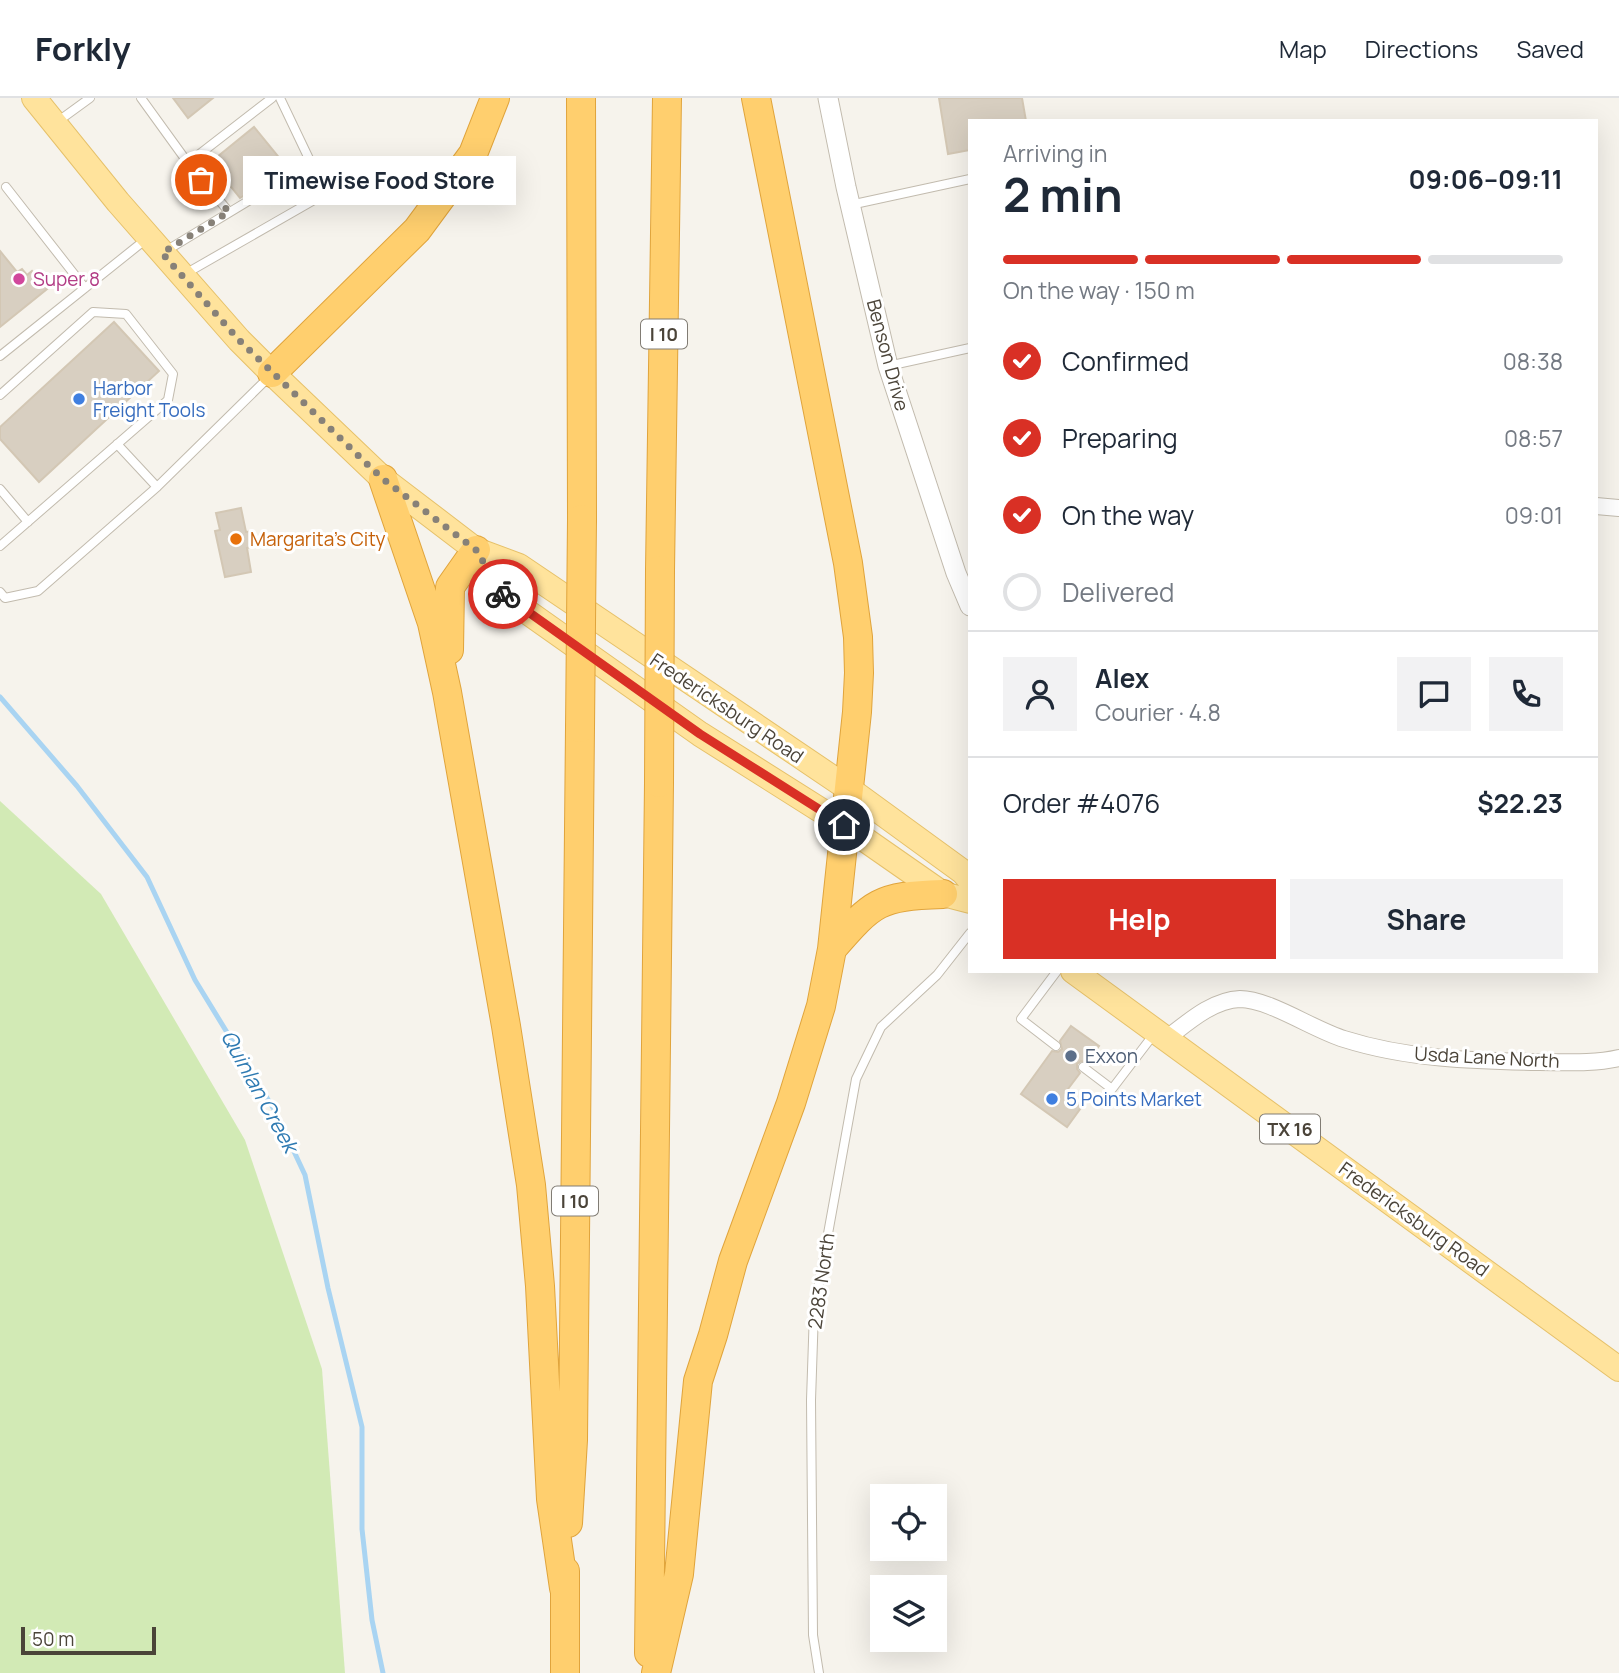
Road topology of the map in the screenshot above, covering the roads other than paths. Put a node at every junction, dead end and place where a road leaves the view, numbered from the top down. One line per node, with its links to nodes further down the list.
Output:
1 (34, 98): 11 (main road, Fredericksburg Road)
2 (90, 98): 11 (lane)
3 (141, 98): 12 (lane)
4 (272, 98): 12 (lane)
5 (280, 98): 13 (lane)
6 (495, 98): 24 (highway)
7 (581, 98): 52 (highway, I 10, bridge)
8 (667, 98): 54 (highway, I 10, bridge)
9 (756, 98): 38 (highway)
10 (828, 98): 16 (street, Benson Drive)
11 (54, 124): 18 (main road, Fredericksburg Road)
12 (188, 163): 17 (lane)
13 (311, 163): 17 (lane); 19 (lane)
14 (968, 179): 16 (lane)
15 (6, 187): 20 (lane)
16 (850, 205): 23 (street, Benson Drive)
17 (229, 212): 18 (lane)
18 (155, 245): 19 (main road, Fredericksburg Road); 20 (lane)
19 (182, 276): 24 (main road, Fredericksburg Road)
20 (85, 288): 22 (lane)
21 (968, 348): 23 (lane)
22 (0, 356)
23 (888, 366): 36 (street, Benson Drive)
24 (272, 373): 27 (main road, Fredericksburg Road); 28 (lane)
25 (0, 395): 26 (lane)
26 (117, 444): 28 (lane); 32 (lane)
27 (383, 479): 34 (main road, Fredericksburg Road); 37 (highway)
28 (157, 487): 35 (lane)
29 (0, 489): 32 (lane)
30 (1598, 506): 31 (street)
31 (1619, 508)
32 (28, 522): 33 (lane)
33 (0, 546)
34 (476, 550): 37 (highway); 38 (main road, Fredericksburg Road); 39 (main road, Fredericksburg Road)
35 (0, 592)
36 (968, 601)
37 (447, 692): 52 (highway)
38 (849, 789): 39 (highway); 40 (main road, Fredericksburg Road)
39 (844, 825): 41 (main road, Fredericksburg Road); 44 (highway)
40 (968, 878)
41 (943, 894): 42 (main road, Fredericksburg Road); 44 (highway)
42 (968, 900)
43 (968, 936): 56 (lane, 2283 North)
44 (832, 949): 55 (highway)
45 (1070, 973): 48 (lane)
46 (1072, 973): 47 (main road, Fredericksburg Road / TX 16)
47 (1161, 1035): 49 (street, Usda Lane North); 50 (lane); 51 (main road, Fredericksburg Road / TX 16)
48 (1056, 1046)
49 (1619, 1059)
50 (1083, 1067)
51 (1619, 1369)
52 (564, 1588): 53 (highway, I 10)
53 (565, 1673)
54 (649, 1673)
55 (656, 1673)
56 (819, 1673)

